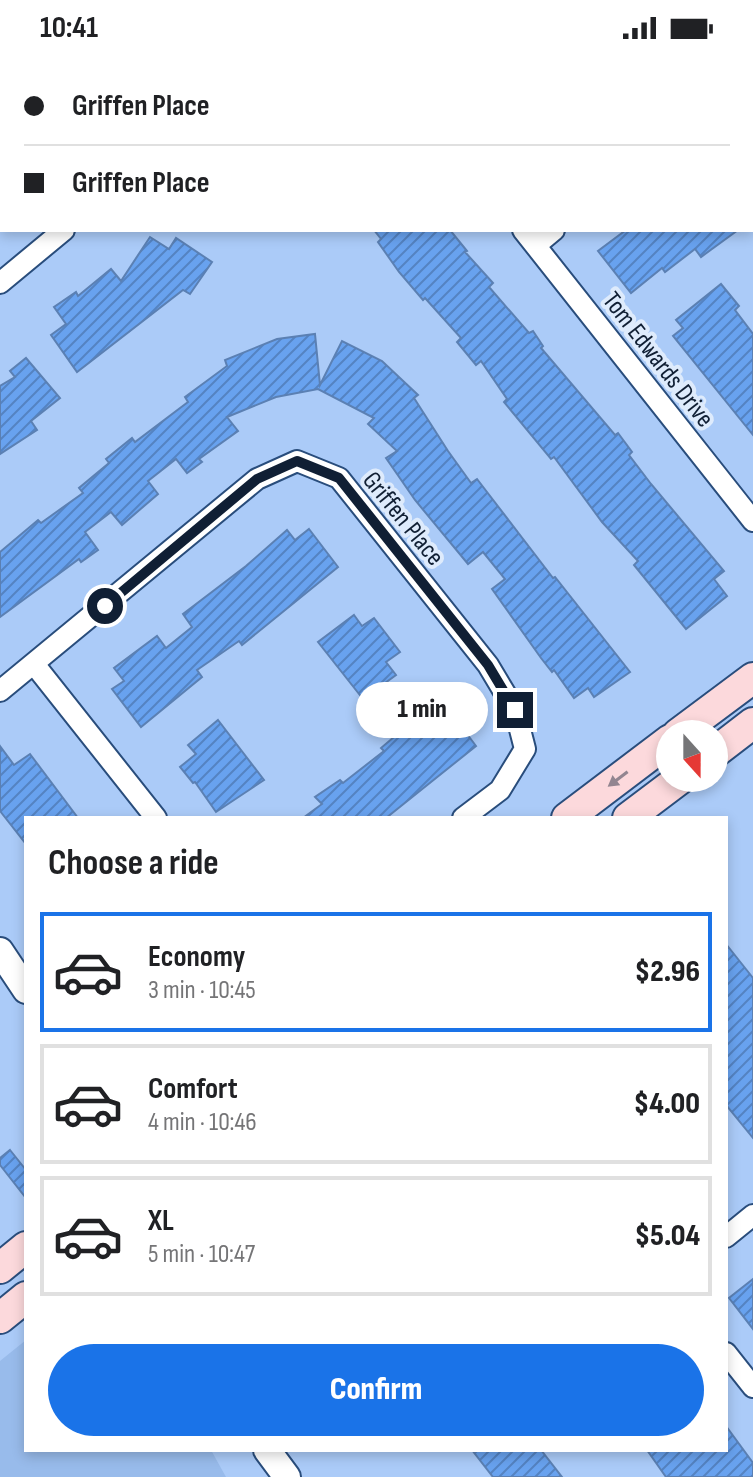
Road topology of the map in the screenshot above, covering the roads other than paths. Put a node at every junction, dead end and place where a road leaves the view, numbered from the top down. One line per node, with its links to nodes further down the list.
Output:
1 (62, 232): 3 (street)
2 (530, 238): 4 (street, Tom Edwards Drive)
3 (0, 283)
4 (753, 521)
5 (34, 664): 7 (street, Griffen Place); 13 (street); 14 (street, Griffen Place)
6 (753, 678): 8 (main road)
7 (0, 691)
8 (697, 720)
9 (753, 723): 10 (main road)
10 (728, 742)
11 (656, 751): 15 (main road, one-way to 15)
12 (662, 792): 16 (main road)
13 (154, 816)
14 (466, 816)
15 (570, 816)
16 (631, 816)
17 (0, 951): 18 (street)
18 (24, 987)
19 (753, 1215): 20 (street)
20 (728, 1235)
21 (24, 1249): 22 (main road)
22 (0, 1268)
23 (728, 1356): 24 (street)
24 (753, 1387)
25 (268, 1452): 26 (street)
26 (287, 1477)

